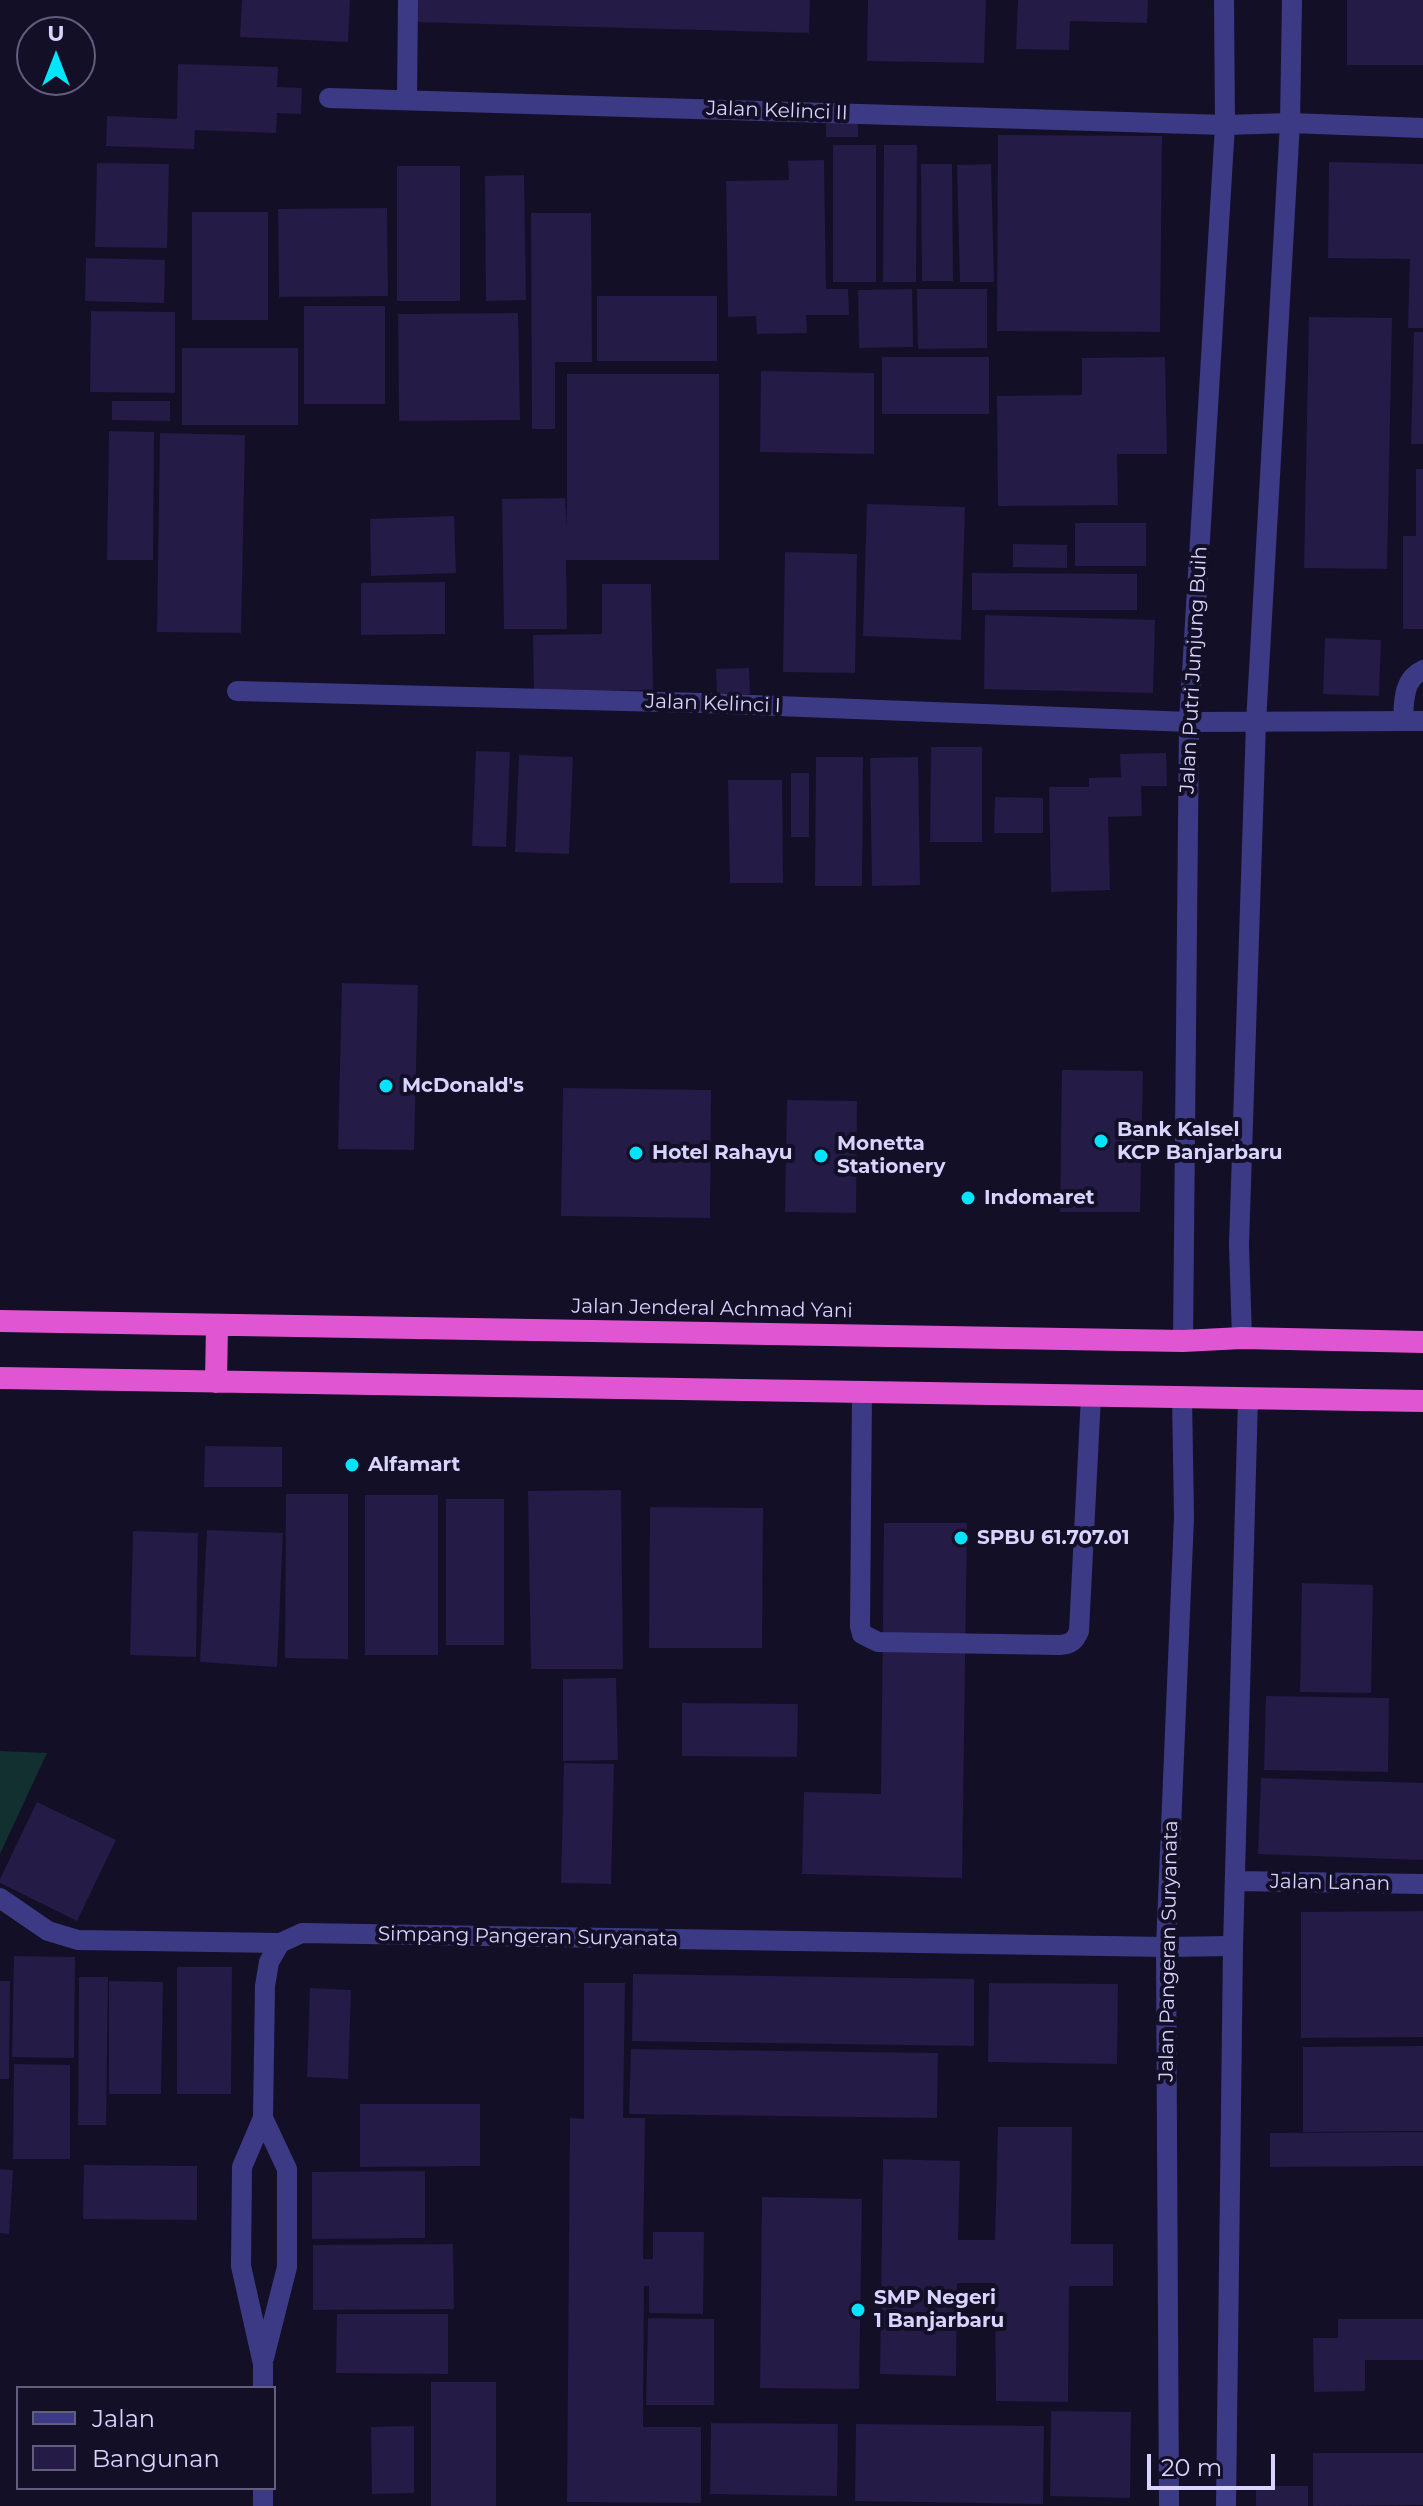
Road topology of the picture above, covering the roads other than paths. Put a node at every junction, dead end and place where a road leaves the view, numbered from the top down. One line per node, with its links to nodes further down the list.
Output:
1 (408, 0): 5 (street)
2 (1224, 0): 7 (street, Jalan Putri Junjung Buih)
3 (1292, 0): 6 (street)
4 (329, 98): 5 (street, Jalan Kelinci II)
5 (407, 99): 7 (street, Jalan Kelinci II)
6 (1290, 123): 7 (street, Jalan Kelinci II); 8 (street, Jalan Kelinci II); 13 (street)
7 (1225, 125): 12 (street, Jalan Putri Junjung Buih)
8 (1423, 128)
9 (1423, 670): 11 (street)
10 (237, 691): 12 (street, Jalan Kelinci I)
11 (1413, 721): 13 (street, Jalan Kelinci I)
12 (1189, 722): 13 (street, Jalan Kelinci I); 17 (street, Jalan Putri Junjung Buih)
13 (1256, 723): 16 (street)
14 (0, 1321): 15 (highway, Jalan Jenderal Achmad Yani)
15 (217, 1325): 17 (highway, Jalan Jenderal Achmad Yani); 20 (highway)
16 (1242, 1338): 17 (highway, Jalan Jenderal Achmad Yani); 18 (highway, Jalan Jenderal Achmad Yani)
17 (1183, 1341)
18 (1423, 1342)
19 (0, 1378): 20 (highway)
20 (216, 1382): 21 (highway)
21 (862, 1393): 22 (highway); 22 (street)
22 (1091, 1396): 23 (highway)
23 (1182, 1396): 24 (highway); 31 (street, Jalan Pangeran Suryanata)
24 (1248, 1398): 25 (highway); 26 (street)
25 (1423, 1401)
26 (1236, 1881): 27 (street, Jalan Lanan); 30 (street)
27 (1423, 1884)
28 (0, 1898): 29 (street, Simpang Pangeran Suryanata)
29 (280, 1943): 31 (street, Simpang Pangeran Suryanata); 32 (street)
30 (1233, 1946): 31 (street, Simpang Pangeran Suryanata); 36 (street)
31 (1166, 1947): 35 (street, Jalan Pangeran Suryanata)
32 (263, 2118): 33 (street); 33 (street)
33 (263, 2364): 34 (street)
34 (263, 2386)
35 (1169, 2506)
36 (1226, 2506)

